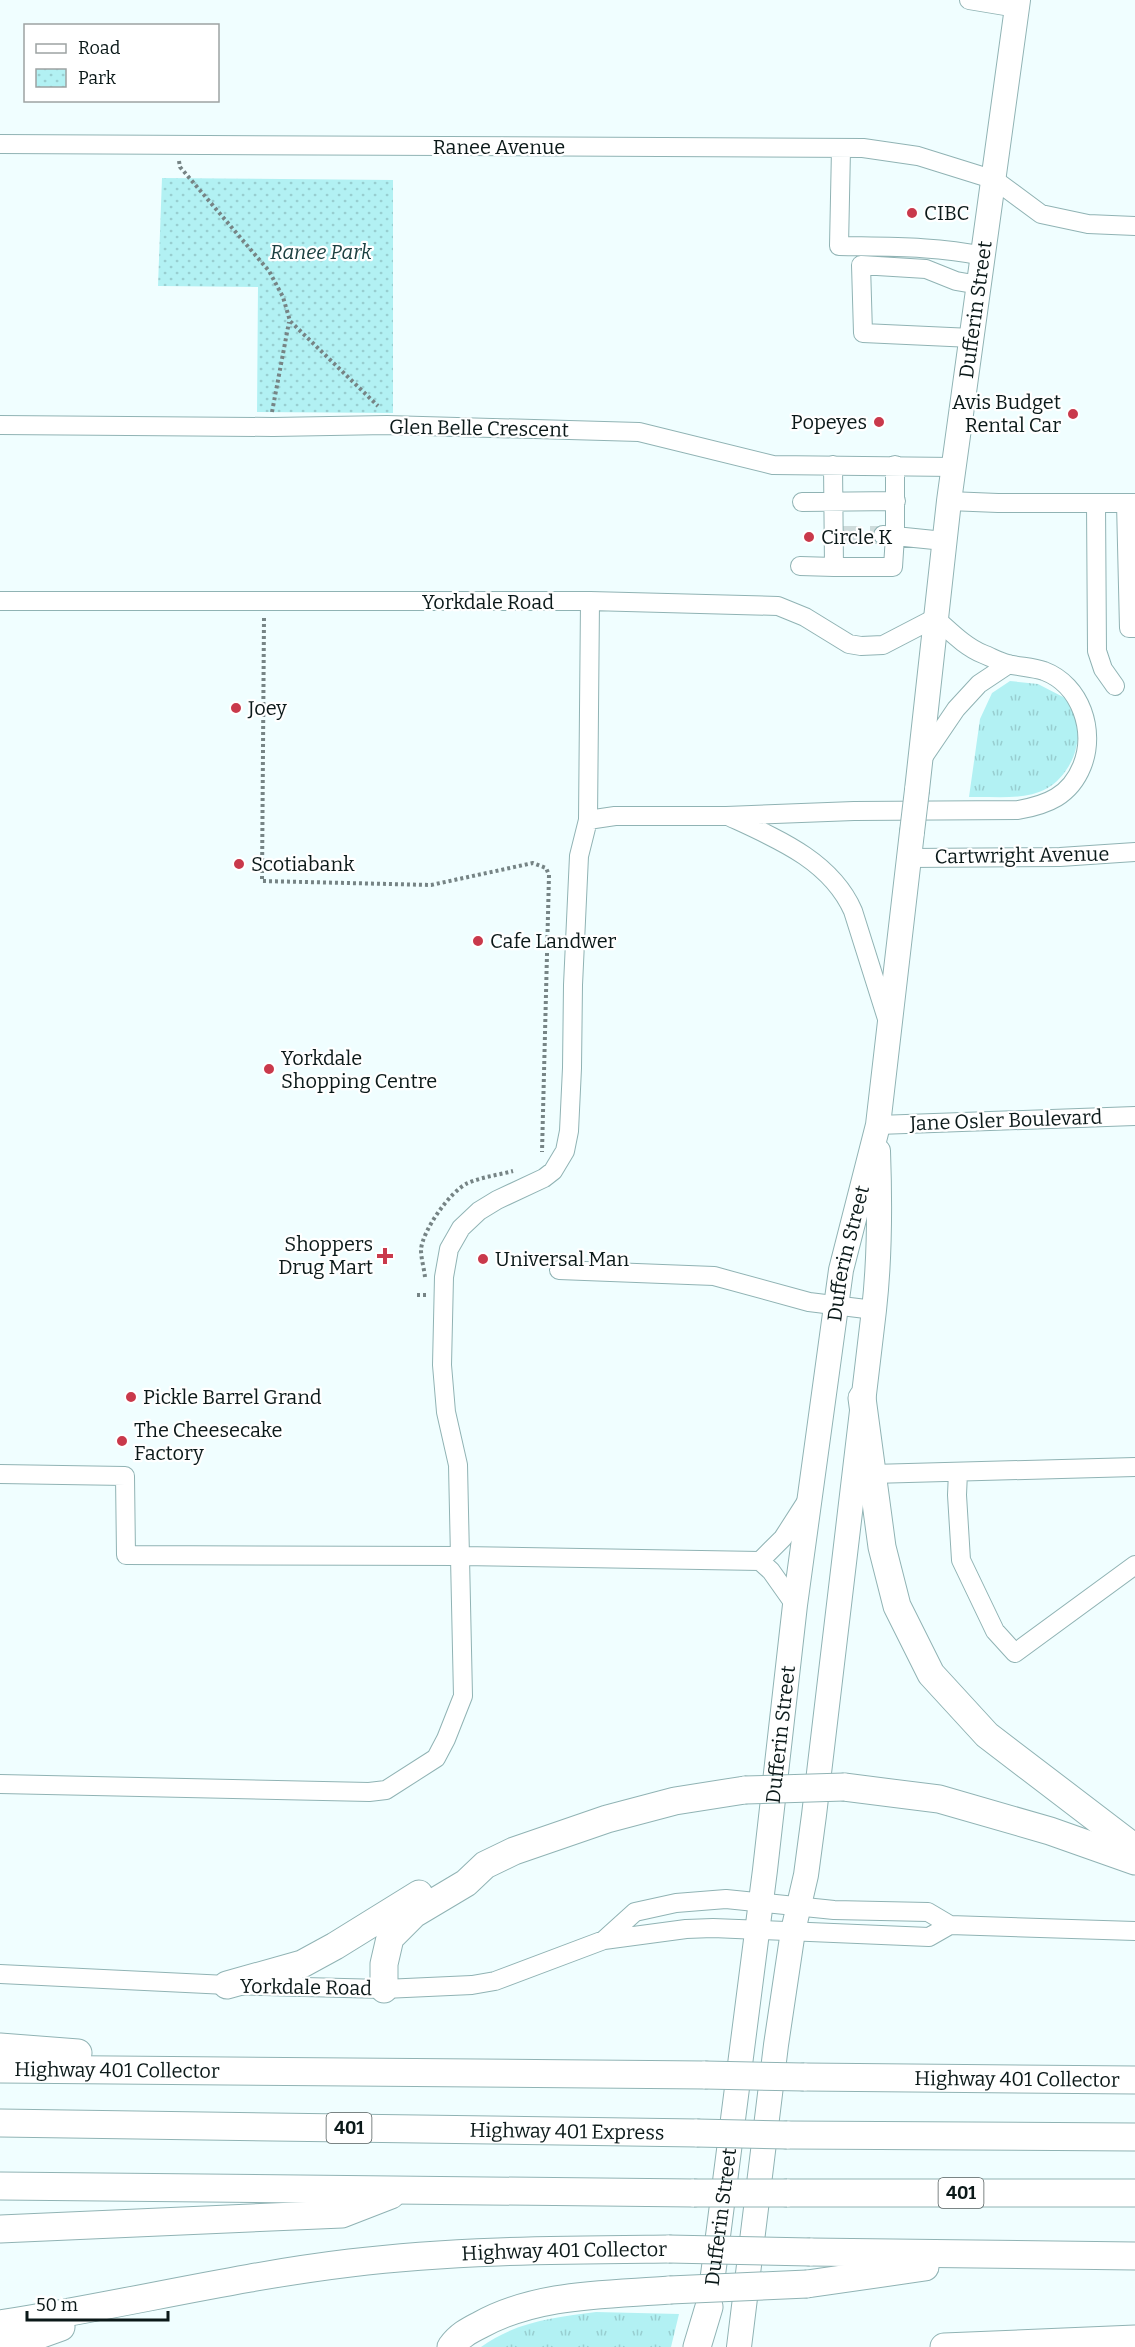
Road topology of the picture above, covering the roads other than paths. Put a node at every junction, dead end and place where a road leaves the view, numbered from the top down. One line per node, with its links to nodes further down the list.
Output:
1 (969, 0): 2 (street)
2 (1018, 4): 5 (main road, Dufferin Street)
3 (0, 144): 4 (street, Ranee Avenue)
4 (841, 149): 5 (street, Ranee Avenue); 7 (street)
5 (994, 180): 6 (street, Ranee Avenue); 7 (main road, Dufferin Street)
6 (1135, 226)
7 (983, 256): 8 (main road, Dufferin Street)
8 (979, 285): 9 (main road, Dufferin Street); 9 (street)
9 (972, 338): 13 (main road, Dufferin Street)
10 (0, 425): 11 (street, Glen Belle Crescent)
11 (833, 465): 12 (street, Glen Belle Crescent); 17 (street)
12 (895, 465): 13 (street, Glen Belle Crescent); 14 (street)
13 (954, 466): 15 (main road, Dufferin Street)
14 (896, 501): 17 (street); 20 (street)
15 (949, 501): 18 (street); 21 (main road, Dufferin Street)
16 (802, 502): 17 (street)
17 (833, 502): 23 (street)
18 (1096, 503): 19 (street); 29 (street)
19 (1131, 503): 27 (street)
20 (889, 536): 21 (street); 23 (street)
21 (944, 541): 26 (main road, Dufferin Street)
22 (800, 566): 23 (street)
23 (834, 567)
24 (590, 601): 25 (street, Yorkdale Road); 26 (street, Yorkdale Road); 32 (street)
25 (0, 602)
26 (935, 618): 28 (street); 30 (main road, Dufferin Street)
27 (1135, 628)
28 (1009, 664): 30 (street); 31 (street)
29 (1115, 686)
30 (919, 763): 34 (main road, Dufferin Street, bridge)
31 (726, 816): 32 (street); 35 (street)
32 (588, 820): 47 (street)
33 (1135, 852): 34 (street, Cartwright Avenue)
34 (908, 858): 35 (main road, Dufferin Street)
35 (889, 1026): 37 (main road, Dufferin Street)
36 (1135, 1116): 37 (street, Jane Osler Boulevard)
37 (878, 1125): 39 (main road, Dufferin Street); 40 (main road, Dufferin Street)
38 (559, 1270): 39 (street)
39 (836, 1305): 40 (street); 46 (main road, Dufferin Street)
40 (874, 1310): 41 (main road, Dufferin Street)
41 (862, 1398): 45 (highway); 56 (main road, Dufferin Street)
42 (1135, 1467): 43 (street)
43 (958, 1472): 45 (street); 49 (street)
44 (0, 1474): 47 (street)
45 (872, 1474): 52 (highway)
46 (810, 1497): 48 (street); 50 (main road, Dufferin Street)
47 (461, 1556): 48 (street); 51 (street)
48 (760, 1561): 50 (street)
49 (1135, 1565)
50 (795, 1605): 55 (main road, Dufferin Street)
51 (0, 1784)
52 (1135, 1848)
53 (1135, 1861): 54 (highway, bridge)
54 (485, 1865): 63 (highway); 64 (highway)
55 (760, 1902): 56 (street, Yorkdale Road); 58 (main road, Dufferin Street); 61 (street, Yorkdale Road)
56 (799, 1906): 57 (street, Yorkdale Road); 59 (main road, Dufferin Street)
57 (950, 1925): 59 (street, Yorkdale Road); 60 (street)
58 (756, 1929): 59 (street, Yorkdale Road); 61 (street, Yorkdale Road); 78 (main road, Dufferin Street)
59 (793, 1931): 85 (main road, Dufferin Street)
60 (1135, 1931)
61 (604, 1940): 64 (street, Yorkdale Road)
62 (0, 1974): 63 (street, Yorkdale Road)
63 (227, 1984): 64 (street, Yorkdale Road)
64 (384, 1989)
65 (0, 2047): 67 (highway)
66 (0, 2069): 67 (highway, Highway 401 Collector)
67 (315, 2072): 68 (highway, Highway 401 Collector, bridge)
68 (1135, 2080)
69 (0, 2123): 70 (highway, Highway 401 Express / 401, bridge)
70 (1135, 2137)
71 (0, 2186): 72 (highway, 401)
72 (403, 2190): 73 (highway, 401, bridge); 74 (highway)
73 (1135, 2193)
74 (0, 2229)
75 (1000, 2255): 76 (highway, Highway 401 Collector); 77 (highway, Highway 401 Collector, bridge); 82 (highway, bridge)
76 (1135, 2256)
77 (124, 2303): 79 (highway, Highway 401 Collector); 81 (highway)
78 (709, 2307): 83 (highway); 84 (main road, Dufferin Street)
79 (0, 2324)
80 (1135, 2338): 86 (highway)
81 (6, 2347)
82 (452, 2347)
83 (697, 2347)
84 (706, 2347)
85 (739, 2347)
86 (944, 2347)

